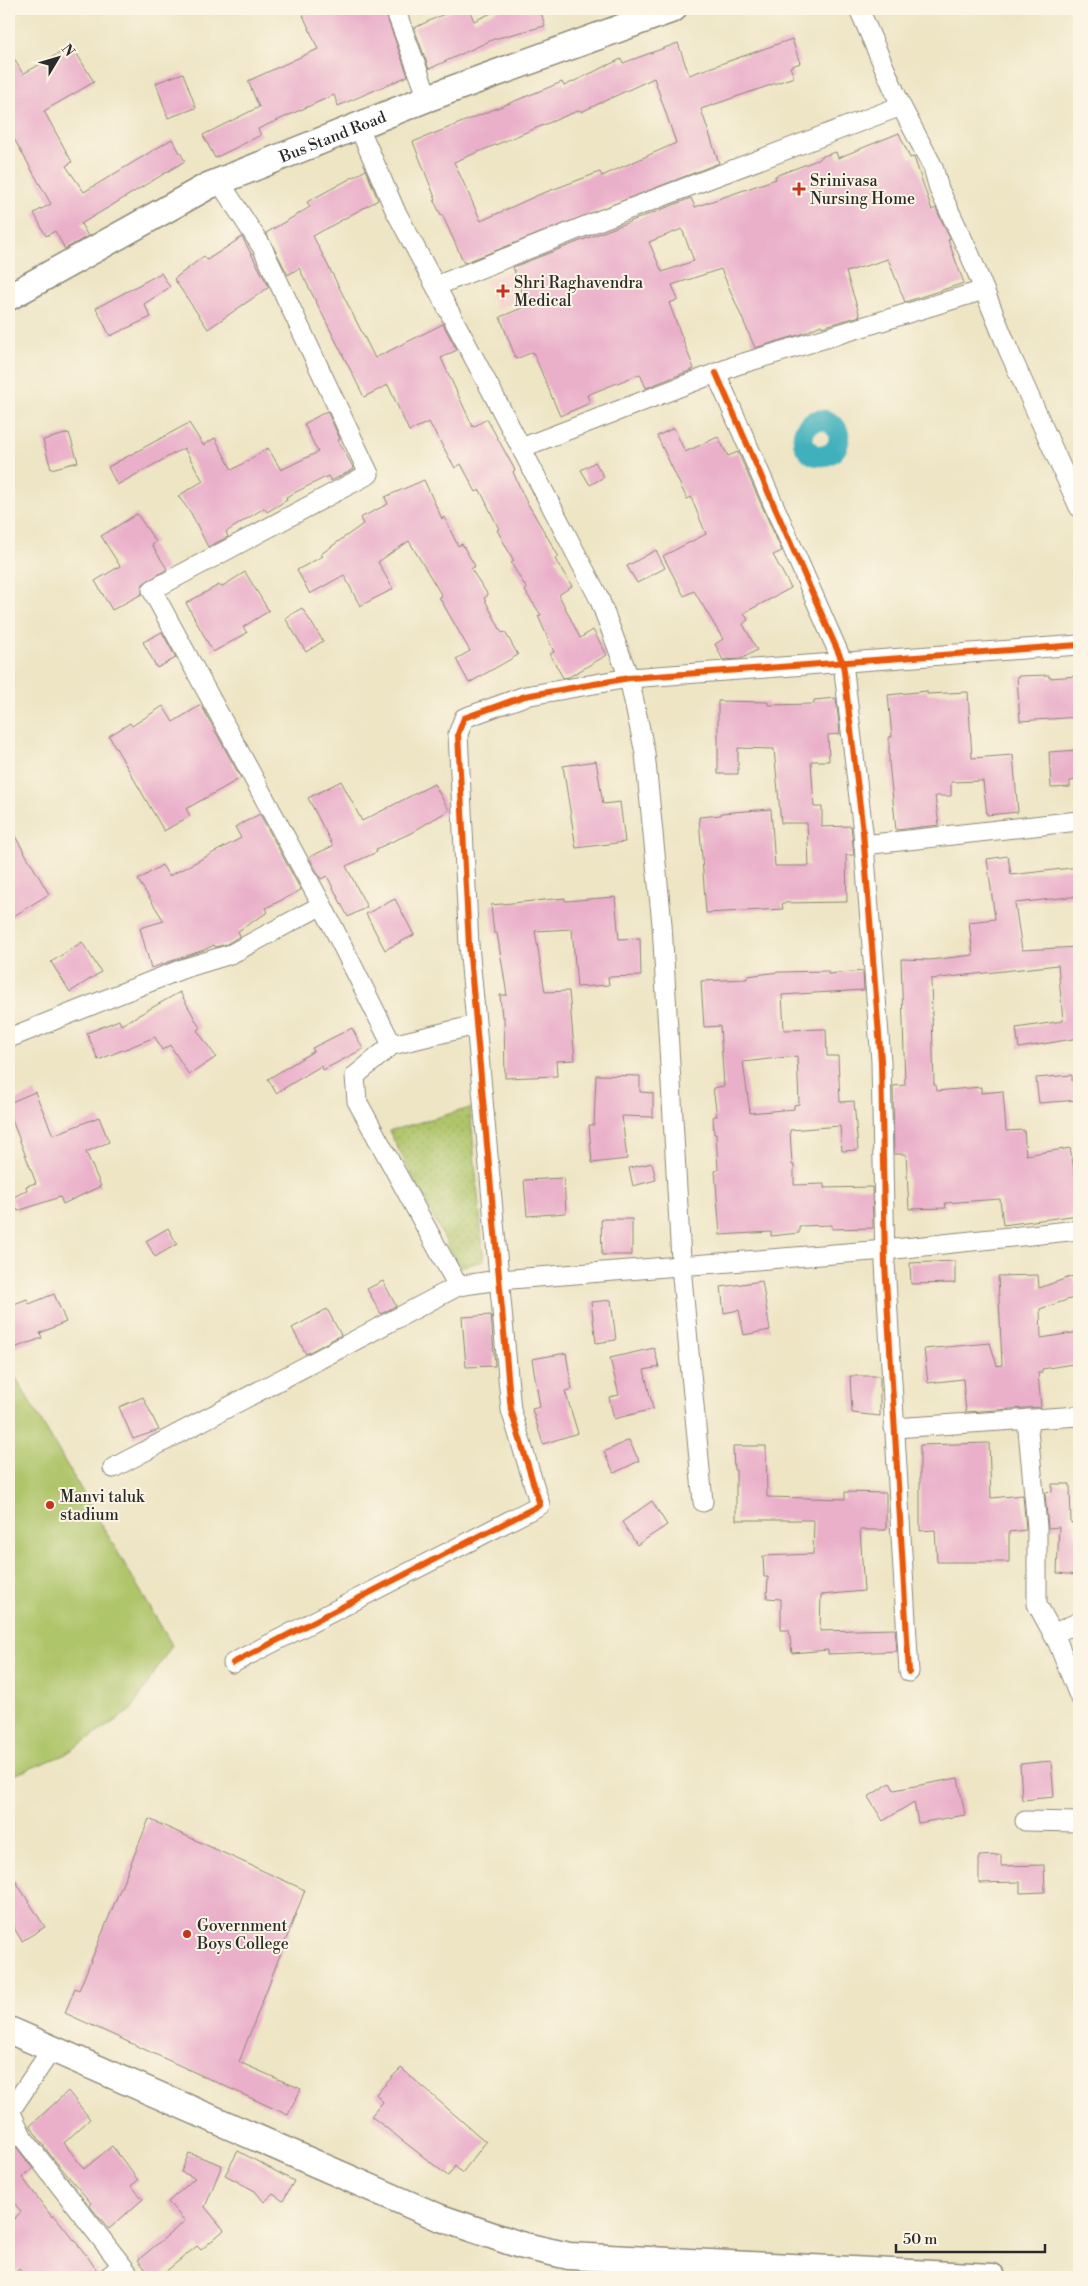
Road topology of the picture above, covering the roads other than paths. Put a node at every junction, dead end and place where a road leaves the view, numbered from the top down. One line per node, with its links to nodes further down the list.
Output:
1 (396, 9): 4 (street)
2 (674, 9): 4 (main road, Bus Stand Road)
3 (858, 9): 5 (street)
4 (428, 98): 6 (main road, Bus Stand Road)
5 (901, 106): 8 (street); 9 (street)
6 (358, 125): 7 (main road, Bus Stand Road); 8 (street)
7 (219, 181): 10 (main road, Bus Stand Road); 19 (street)
8 (436, 286): 12 (street)
9 (984, 290): 11 (street); 13 (street)
10 (9, 297)
11 (716, 373): 12 (street); 15 (street)
12 (521, 448): 16 (street)
13 (1079, 507)
14 (1079, 645): 15 (street)
15 (843, 663): 16 (street); 18 (street)
16 (629, 678): 20 (street); 25 (street)
17 (1079, 822): 18 (street)
18 (864, 845): 24 (street)
19 (322, 905): 21 (street); 22 (street)
20 (476, 1025): 22 (street); 26 (street)
21 (9, 1038)
22 (392, 1045): 27 (street)
23 (1079, 1230): 24 (street)
24 (885, 1250): 25 (street); 30 (street)
25 (682, 1266): 26 (street); 32 (street)
26 (498, 1280): 27 (street); 35 (street)
27 (458, 1286): 31 (street)
28 (1079, 1416): 29 (street)
29 (1027, 1419): 30 (street); 34 (street)
30 (894, 1428): 36 (street)
31 (113, 1468)
32 (702, 1502)
33 (1079, 1622): 34 (street)
34 (1053, 1634): 37 (street)
35 (233, 1663)
36 (909, 1672)
37 (1079, 1696)
38 (1026, 1821): 39 (street)
39 (1079, 1822)
40 (9, 2030): 41 (main road)
41 (52, 2048): 42 (street); 43 (main road)
42 (120, 2273)
43 (992, 2277)

